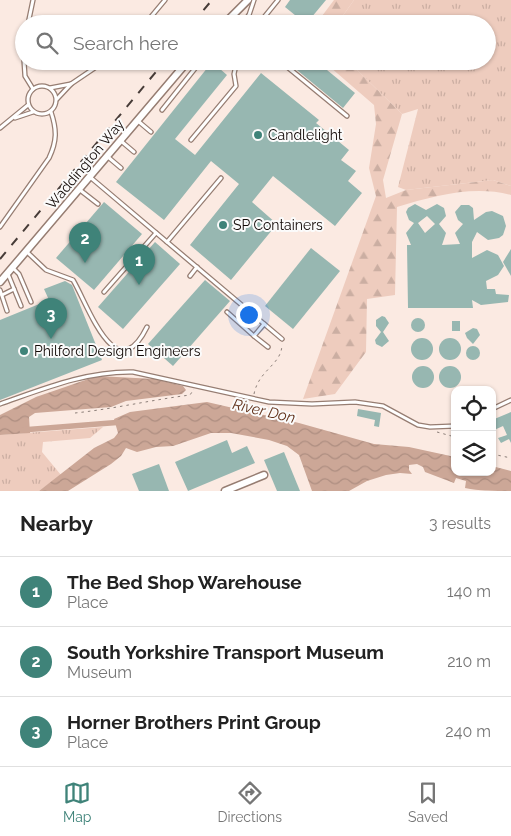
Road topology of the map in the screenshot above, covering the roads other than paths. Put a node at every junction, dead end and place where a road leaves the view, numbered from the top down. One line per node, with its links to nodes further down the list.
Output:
1 (33, 0): 6 (lane)
2 (164, 0): 7 (lane)
3 (248, 0): 8 (street)
4 (254, 0): 9 (lane)
5 (278, 0): 10 (lane)
6 (30, 15)
7 (152, 15)
8 (233, 15)
9 (248, 15)
10 (268, 15)
11 (25, 70): 19 (lane)
12 (92, 70): 17 (lane)
13 (180, 70): 27 (street, Waddington Way)
14 (194, 70): 22 (lane)
15 (235, 70): 30 (lane)
16 (291, 70): 25 (lane)
17 (71, 84): 18 (lane); 20 (lane)
18 (49, 88): 19 (lane); 20 (lane)
19 (33, 89): 21 (lane)
20 (56, 99): 24 (lane)
21 (28, 104): 23 (lane); 26 (lane)
22 (162, 110)
23 (33, 112): 24 (lane); 26 (lane)
24 (51, 112): 39 (lane)
25 (347, 116)
26 (15, 118): 28 (lane)
27 (138, 121): 29 (lane); 31 (street, Waddington Way)
28 (0, 128)
29 (151, 132)
30 (191, 140)
31 (121, 141): 32 (lane); 33 (street, Waddington Way)
32 (134, 152)
33 (107, 157): 34 (lane); 35 (street, Waddington Way)
34 (121, 168)
35 (90, 177): 37 (street, Waddington Way); 40 (lane)
36 (220, 178): 41 (lane)
37 (80, 189): 38 (lane); 42 (street, Waddington Way)
38 (98, 204)
39 (0, 227)
40 (156, 233): 41 (lane); 50 (lane)
41 (167, 242): 44 (lane)
42 (26, 252): 43 (street, Waddington Way); 57 (lane)
43 (13, 267): 45 (street, Waddington Way); 52 (lane)
44 (197, 267): 46 (lane); 56 (lane)
45 (8, 273): 47 (street, Waddington Way); 48 (lane)
46 (190, 276)
47 (0, 282)
48 (14, 289): 51 (lane); 53 (lane)
49 (0, 290): 51 (lane)
50 (104, 292)
51 (2, 295): 54 (lane)
52 (31, 302)
53 (21, 306)
54 (7, 311)
55 (227, 312): 58 (lane)
56 (264, 324): 58 (lane); 59 (lane)
57 (147, 327)
58 (254, 336): 60 (lane)
59 (282, 339)
60 (268, 347)
61 (511, 400): 63 (lane)
62 (0, 404): 64 (lane)
63 (496, 407)
64 (451, 426)
65 (264, 475): 66 (street)
66 (225, 491)

